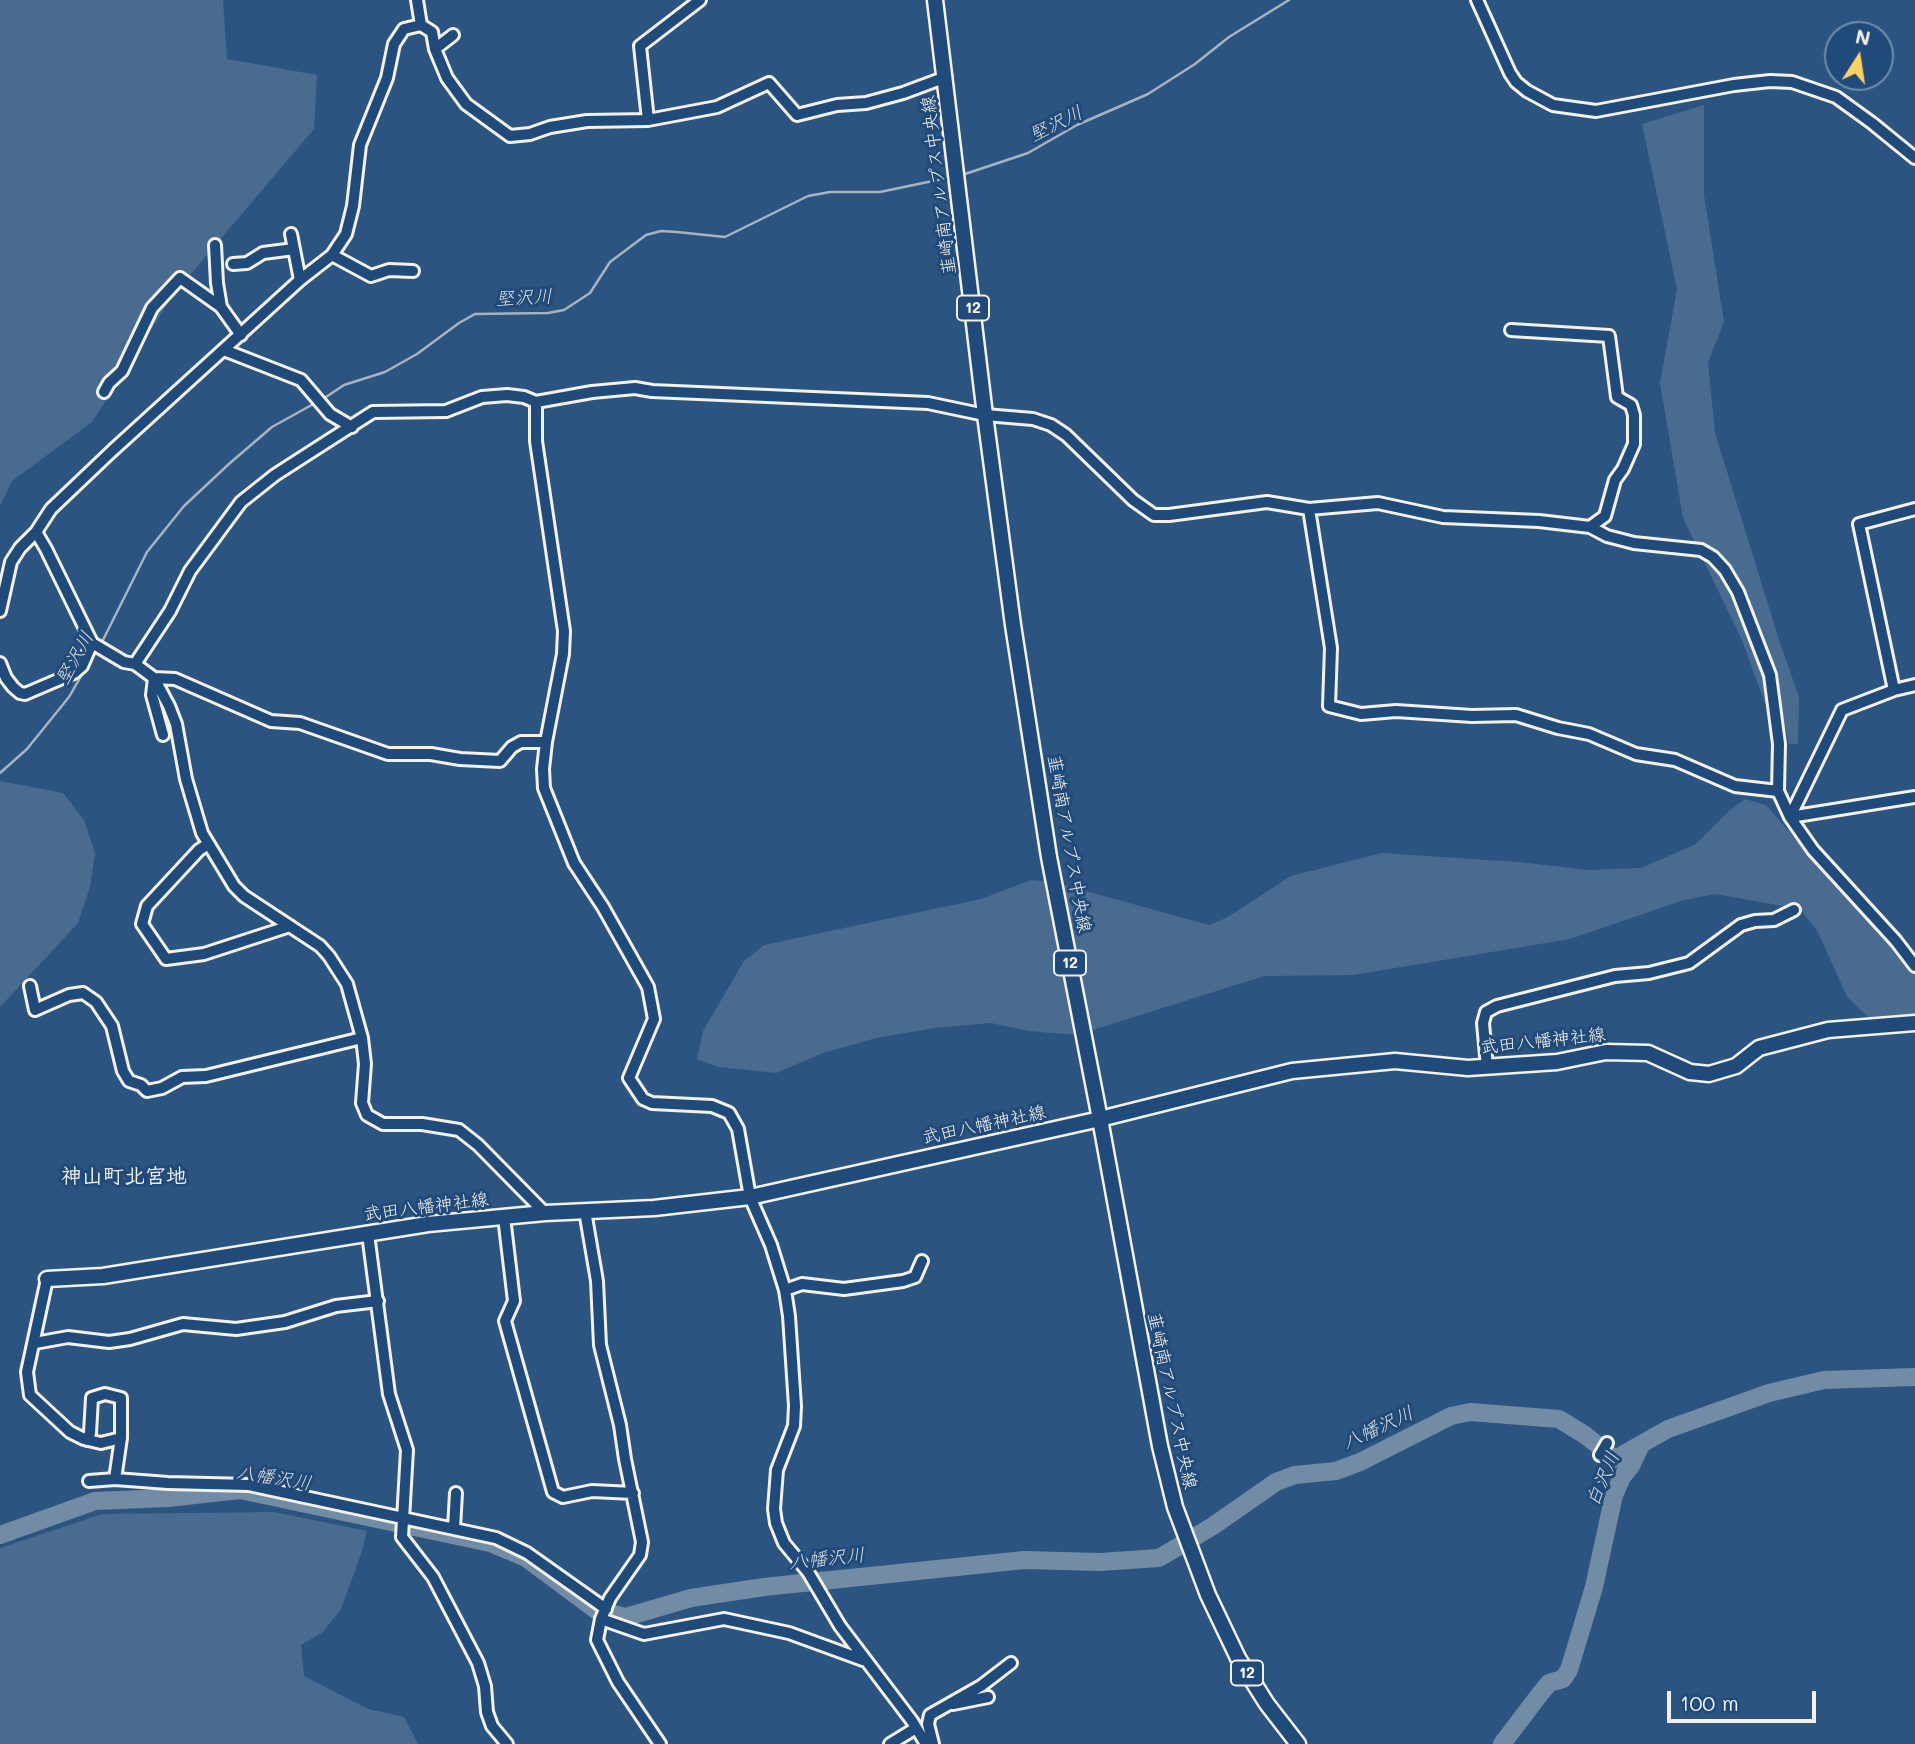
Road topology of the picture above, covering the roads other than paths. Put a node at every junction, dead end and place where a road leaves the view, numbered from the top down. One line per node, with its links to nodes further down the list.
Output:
1 (417, 0): 5 (street)
2 (700, 0): 9 (street)
3 (936, 0): 8 (main road, 韮崎南アルプス中央線 / 12)
4 (1477, 0): 10 (street)
5 (421, 25): 7 (street); 16 (street)
6 (453, 35): 7 (street)
7 (435, 49): 9 (street)
8 (946, 77): 9 (street); 26 (main road, 韮崎南アルプス中央線 / 12)
9 (648, 120)
10 (1915, 158)
11 (291, 234): 14 (street)
12 (277, 237): 15 (street)
13 (215, 245): 20 (street)
14 (294, 249): 15 (street); 19 (street)
15 (280, 250): 17 (street)
16 (331, 255): 18 (street); 19 (street)
17 (233, 264)
18 (413, 271)
19 (300, 280): 22 (street)
20 (221, 307): 22 (street); 24 (street)
21 (1511, 330): 30 (street)
22 (241, 335): 23 (street)
23 (224, 351): 27 (street); 31 (street)
24 (104, 392)
25 (536, 402): 26 (street); 27 (street); 40 (street)
26 (985, 415): 28 (street); 52 (main road, 韮崎南アルプス中央線 / 12)
27 (352, 427): 35 (street)
28 (1309, 509): 30 (street); 41 (street)
29 (1915, 509): 38 (street)
30 (1590, 527): 41 (street)
31 (36, 532): 32 (street); 33 (street)
32 (0, 611)
33 (92, 643): 34 (street); 35 (street)
34 (0, 663)
35 (129, 663): 36 (street)
36 (154, 678): 39 (street); 40 (street); 44 (street)
37 (1915, 685): 38 (street)
38 (1894, 690): 43 (street)
39 (163, 735)
40 (546, 742): 53 (street)
41 (1778, 791): 43 (street)
42 (1915, 797): 43 (street)
43 (1790, 817): 47 (street)
44 (208, 844): 46 (street); 46 (street)
45 (1794, 910): 51 (street)
46 (290, 926): 50 (street)
47 (1915, 966)
48 (30, 986): 50 (street)
49 (1915, 1023): 51 (main road, 武田八幡神社線)
50 (362, 1038): 55 (street)
51 (1487, 1067): 52 (main road, 武田八幡神社線)
52 (1100, 1119): 53 (main road, 武田八幡神社線); 84 (main road, 韮崎南アルプス中央線 / 12)
53 (750, 1197): 54 (main road, 武田八幡神社線); 60 (street)
54 (585, 1211): 55 (main road, 武田八幡神社線); 70 (street)
55 (545, 1213): 56 (main road, 武田八幡神社線)
56 (503, 1217): 57 (main road, 武田八幡神社線); 70 (street)
57 (368, 1234): 59 (main road, 武田八幡神社線); 61 (street)
58 (922, 1261): 60 (street)
59 (47, 1279): 62 (street)
60 (785, 1290): 74 (street)
61 (378, 1301): 62 (street); 71 (street)
62 (35, 1343): 64 (street)
63 (121, 1438): 64 (street); 64 (street); 67 (street)
64 (88, 1440)
65 (1607, 1443): 66 (street)
66 (1600, 1455)
67 (115, 1479): 68 (street); 71 (street)
68 (89, 1481)
69 (456, 1493): 72 (street)
70 (633, 1493): 73 (street)
71 (404, 1518): 72 (street); 79 (street)
72 (454, 1528): 73 (street)
73 (604, 1614): 74 (street); 80 (street)
74 (866, 1661): 78 (street)
75 (1011, 1663): 77 (street)
76 (988, 1697): 77 (street)
77 (943, 1707): 83 (street)
78 (916, 1728): 81 (street); 82 (street)
79 (506, 1744)
80 (660, 1744)
81 (890, 1744)
82 (926, 1744)
83 (933, 1744)
84 (1298, 1744)

